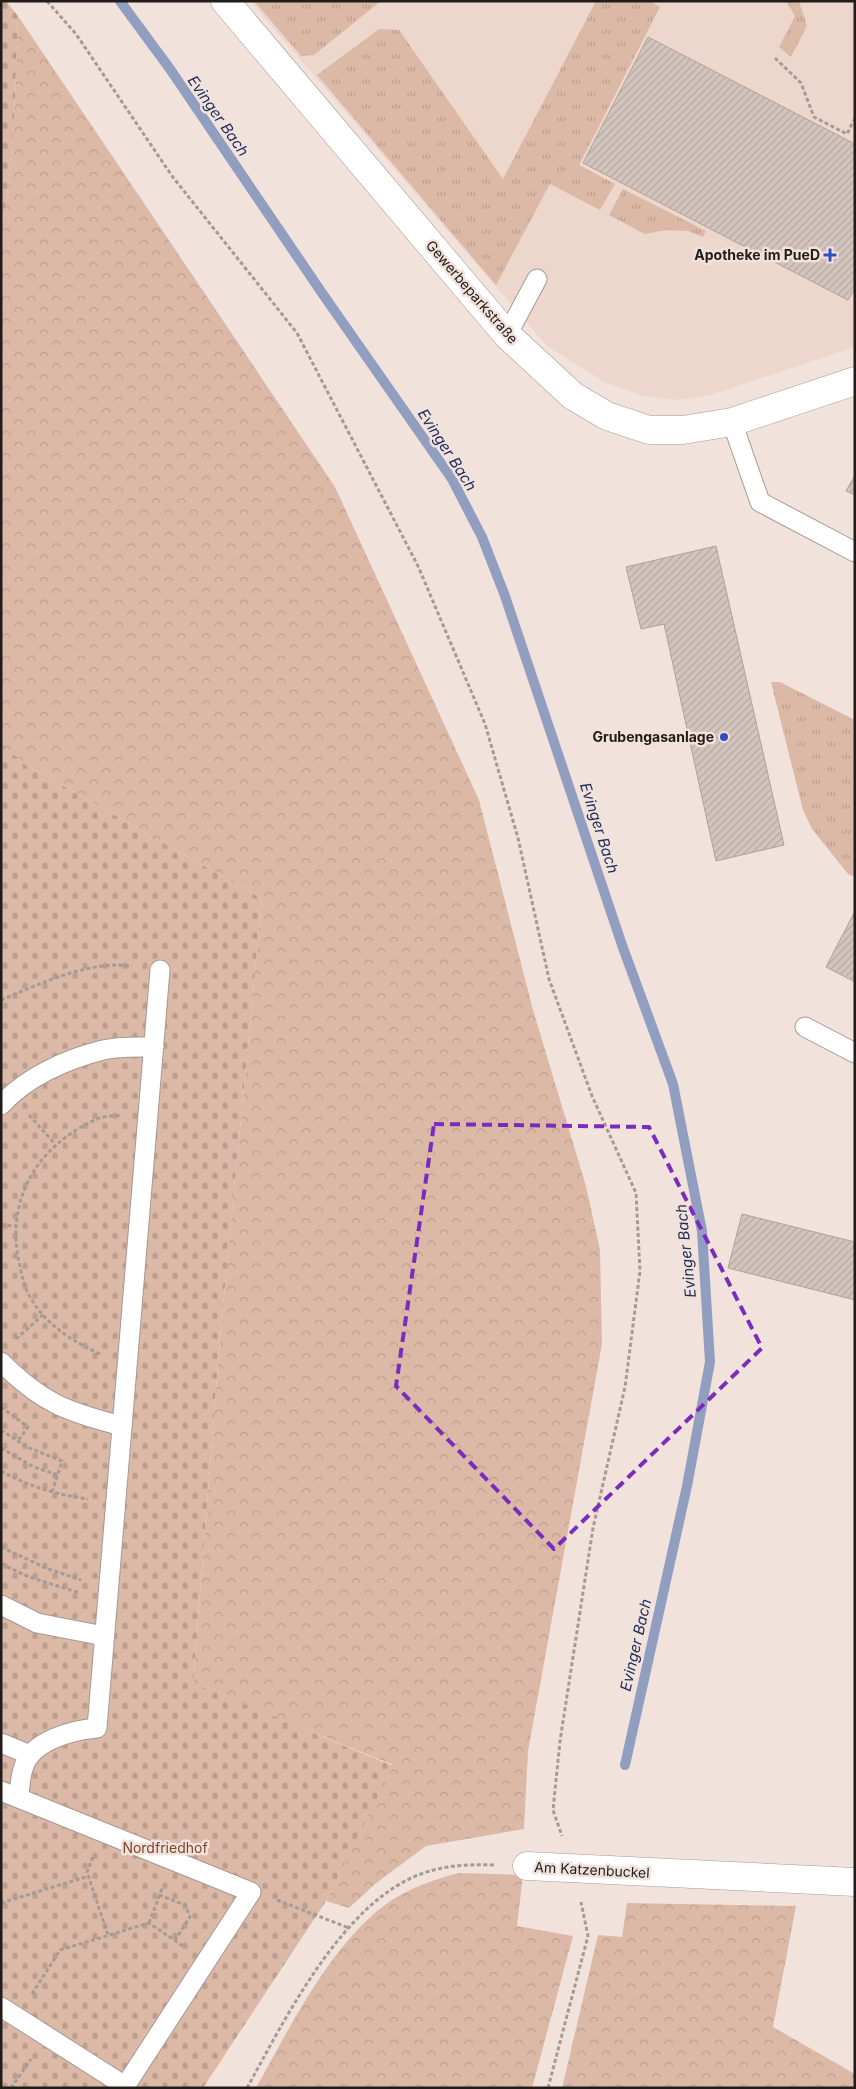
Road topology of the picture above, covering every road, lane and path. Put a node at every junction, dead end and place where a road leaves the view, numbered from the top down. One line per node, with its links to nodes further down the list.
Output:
1 (47, 1): 45 (path)
2 (225, 1): 6 (street, Gewerbeparkstraße)
3 (775, 58): 4 (path)
4 (855, 118)
5 (537, 279): 6 (lane)
6 (507, 335): 8 (street, Gewerbeparkstraße)
7 (855, 381): 8 (street, Gewerbeparkstraße)
8 (732, 422): 9 (lane)
9 (855, 552)
10 (160, 970): 11 (path); 13 (lane)
11 (1, 1000)
12 (805, 1027): 14 (lane)
13 (154, 1047): 15 (lane); 16 (lane)
14 (855, 1052)
15 (6, 1100): 17 (path)
16 (148, 1114): 17 (path); 22 (lane)
17 (55, 1144): 19 (path)
18 (1, 1225): 19 (path)
19 (16, 1226): 20 (path)
20 (43, 1315): 21 (path); 22 (path)
21 (15, 1340)
22 (128, 1356): 25 (lane)
23 (1, 1362): 25 (lane)
24 (1, 1407): 27 (path)
25 (122, 1426): 32 (lane)
26 (1, 1430): 27 (path)
27 (18, 1441): 30 (path)
28 (1, 1448): 30 (path)
29 (1, 1471): 31 (path)
30 (58, 1475): 31 (path)
31 (52, 1492): 32 (path)
32 (116, 1503): 35 (lane)
33 (1, 1547): 35 (path)
34 (1, 1564): 35 (path)
35 (108, 1593): 37 (lane)
36 (1, 1605): 37 (lane)
37 (104, 1636): 39 (lane)
38 (1, 1743): 39 (lane)
39 (30, 1754): 41 (lane)
40 (1, 1791): 41 (lane)
41 (19, 1797): 42 (lane)
42 (103, 1831): 43 (lane); 46 (path)
43 (172, 1860): 48 (lane); 49 (path)
44 (527, 1866): 45 (street, Am Katzenbuckel); 52 (path, Am Katzenbuckel)
45 (574, 1868): 47 (street, Am Katzenbuckel); 62 (path)
46 (88, 1876): 50 (path); 53 (path)
47 (855, 1882)
48 (251, 1892): 52 (path); 55 (lane)
49 (159, 1895): 51 (path); 54 (path)
50 (1, 1903)
51 (149, 1923): 53 (path); 54 (path)
52 (348, 1928): 61 (path, Am Katzenbuckel)
53 (108, 1935): 57 (path)
54 (175, 1940): 55 (path)
55 (207, 1961): 59 (lane)
56 (1, 2007): 57 (lane)
57 (17, 2018): 58 (lane)
58 (47, 2036): 59 (lane); 60 (path)
59 (125, 2087)
60 (11, 2088)
61 (247, 2088)
62 (548, 2088)

